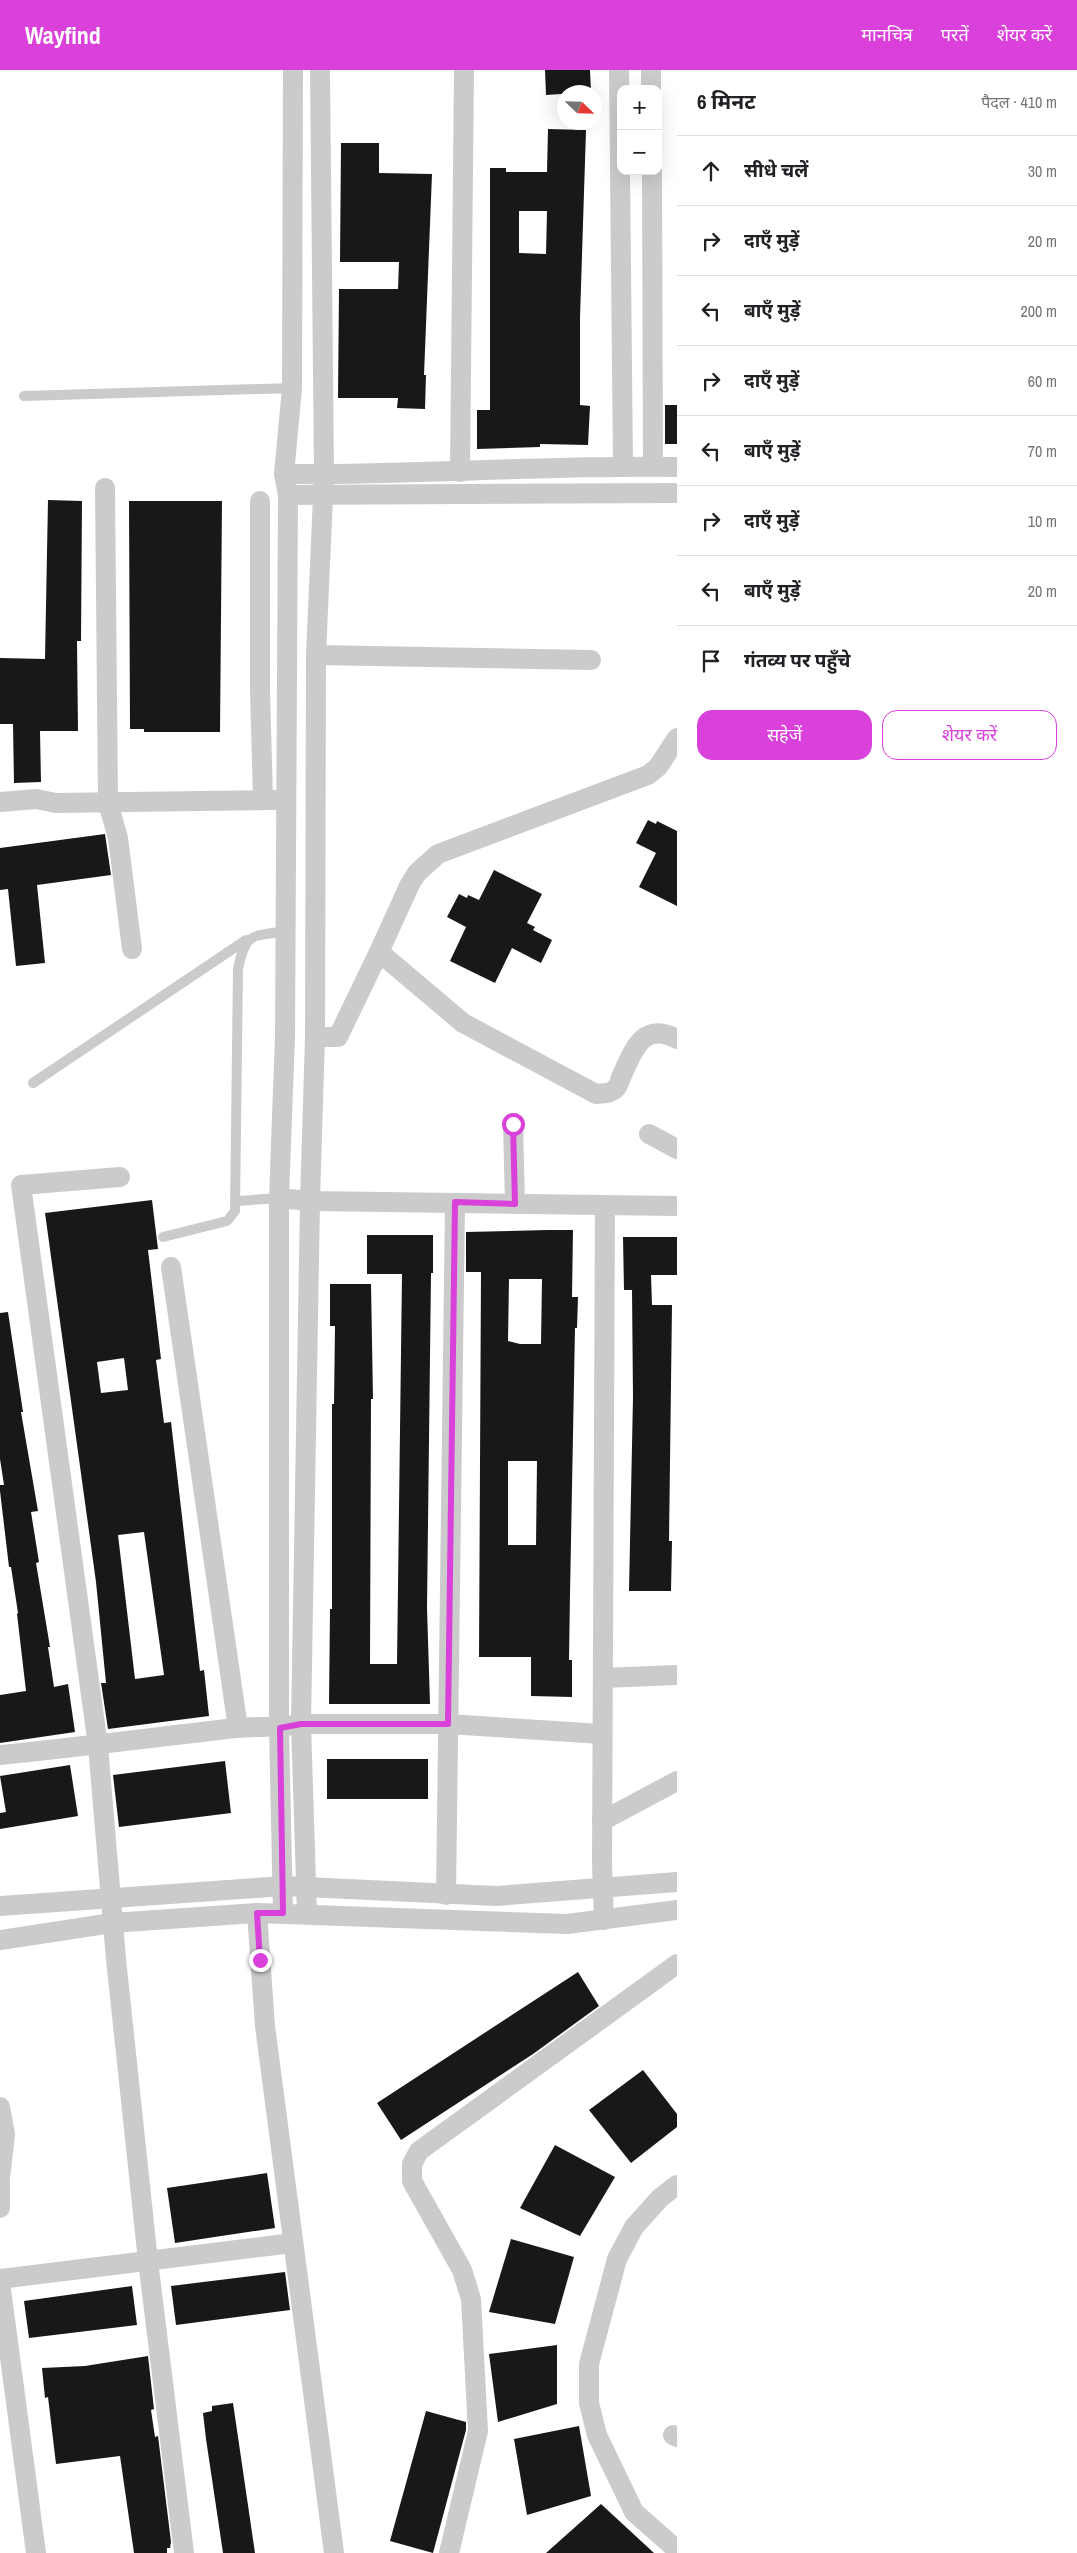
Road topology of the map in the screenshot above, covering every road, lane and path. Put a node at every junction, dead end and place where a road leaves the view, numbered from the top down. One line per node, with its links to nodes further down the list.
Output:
1 (293, 70): 8 (street)
2 (320, 70): 17 (street)
3 (464, 70): 15 (street)
4 (619, 70): 10 (street)
5 (651, 70): 6 (street)
6 (651, 85)
7 (652, 175): 11 (street)
8 (292, 388): 9 (lane); 16 (street)
9 (24, 396)
10 (622, 400): 11 (street); 12 (street)
11 (653, 400): 13 (street)
12 (623, 466): 13 (street); 15 (street)
13 (653, 467): 14 (street)
14 (677, 467)
15 (460, 472): 17 (street)
16 (284, 474): 17 (street); 20 (street)
17 (324, 474): 21 (street)
18 (105, 488): 29 (street)
19 (677, 493): 21 (street)
20 (288, 495): 21 (street); 27 (street)
21 (324, 496): 23 (street)
22 (260, 501): 26 (street)
23 (316, 655): 24 (street); 36 (street)
24 (590, 660)
25 (677, 738): 35 (street)
26 (263, 799): 27 (street); 29 (street)
27 (284, 800): 32 (street)
28 (0, 802): 30 (street)
29 (108, 803): 30 (street); 34 (street)
30 (56, 804): 31 (street)
31 (0, 815)
32 (285, 931): 33 (lane); 43 (street)
33 (247, 940): 38 (lane); 45 (lane)
34 (132, 948)
35 (376, 959): 36 (street); 37 (street)
36 (315, 1037): 44 (street)
37 (677, 1039)
38 (33, 1083)
39 (513, 1124): 47 (street)
40 (649, 1134): 41 (street)
41 (677, 1149)
42 (120, 1177): 59 (street)
43 (279, 1198): 44 (street); 45 (lane); 57 (street)
44 (310, 1200): 46 (street); 54 (street)
45 (237, 1201): 50 (lane)
46 (455, 1202): 47 (street); 55 (street)
47 (515, 1204): 48 (street)
48 (605, 1206): 49 (street); 53 (street)
49 (677, 1206)
50 (163, 1237)
51 (171, 1268): 56 (street)
52 (677, 1675): 53 (street)
53 (603, 1678): 58 (street)
54 (301, 1724): 55 (street); 57 (street); 65 (street)
55 (448, 1724): 58 (street); 67 (street)
56 (238, 1728): 57 (street); 59 (street)
57 (280, 1728): 64 (street)
58 (602, 1734): 62 (street)
59 (98, 1746): 60 (street); 68 (street)
60 (0, 1754)
61 (677, 1781): 62 (street)
62 (602, 1821): 66 (street)
63 (677, 1882): 66 (street)
64 (284, 1886): 65 (street); 68 (street); 72 (street)
65 (307, 1887): 67 (street); 73 (street)
66 (602, 1890): 67 (street); 74 (street)
67 (446, 1894)
68 (110, 1896): 69 (street); 75 (street)
69 (0, 1906)
70 (677, 1910): 74 (street)
71 (257, 1913): 72 (street); 75 (street); 81 (street)
72 (283, 1913): 73 (street)
73 (307, 1914): 74 (street)
74 (604, 1920)
75 (112, 1923): 76 (street); 82 (street)
76 (0, 1940)
77 (677, 1964): 88 (street)
78 (0, 2107): 80 (street)
79 (677, 2185): 84 (street)
80 (0, 2208)
81 (293, 2243): 82 (street); 87 (street)
82 (148, 2261): 83 (street); 86 (street)
83 (0, 2280): 85 (street)
84 (677, 2550)
85 (36, 2553)
86 (184, 2553)
87 (334, 2553)
88 (449, 2553)

